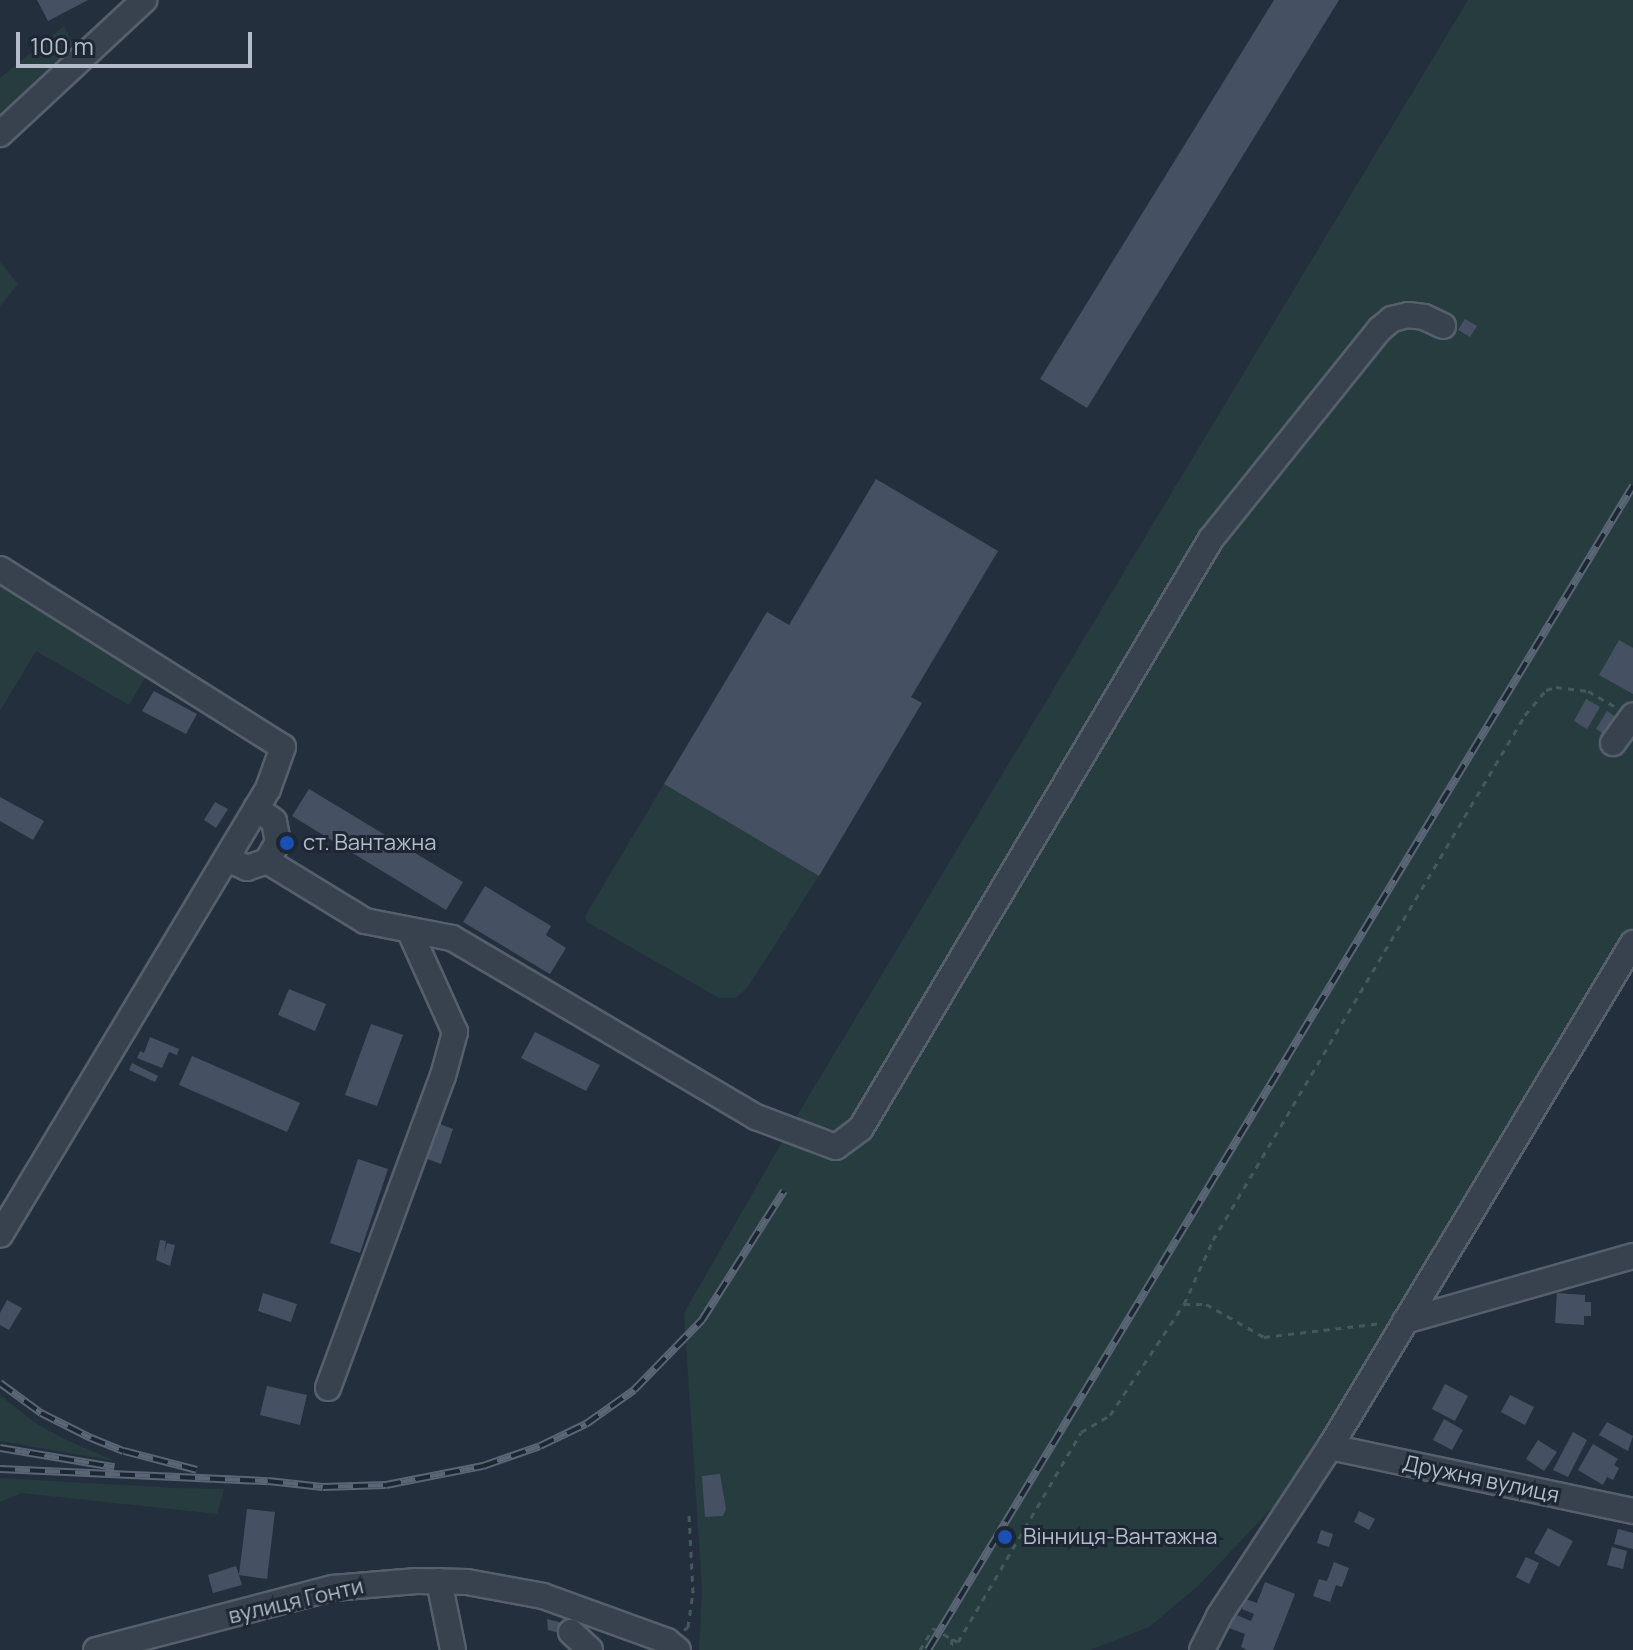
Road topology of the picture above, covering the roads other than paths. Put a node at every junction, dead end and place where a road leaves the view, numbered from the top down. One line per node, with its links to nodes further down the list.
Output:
1 (144, 0): 2 (street)
2 (0, 134)
3 (1443, 326): 10 (street)
4 (0, 569): 7 (street)
5 (1632, 716): 6 (street)
6 (1613, 743)
7 (262, 798): 8 (street); 9 (street)
8 (227, 859): 9 (street); 12 (street)
9 (267, 861): 10 (street)
10 (410, 932): 15 (street)
11 (1633, 943): 14 (street)
12 (0, 1235)
13 (1633, 1256): 14 (street)
14 (1405, 1321): 16 (street)
15 (328, 1388)
16 (1330, 1447): 17 (street, Дружня вулиця); 24 (street)
17 (1633, 1511)
18 (439, 1581): 20 (street, вулиця Гонти); 21 (street, вулиця Гонти); 22 (street)
19 (571, 1632): 23 (street)
20 (673, 1645)
21 (96, 1650)
22 (453, 1650)
23 (590, 1650)
24 (1202, 1650)

